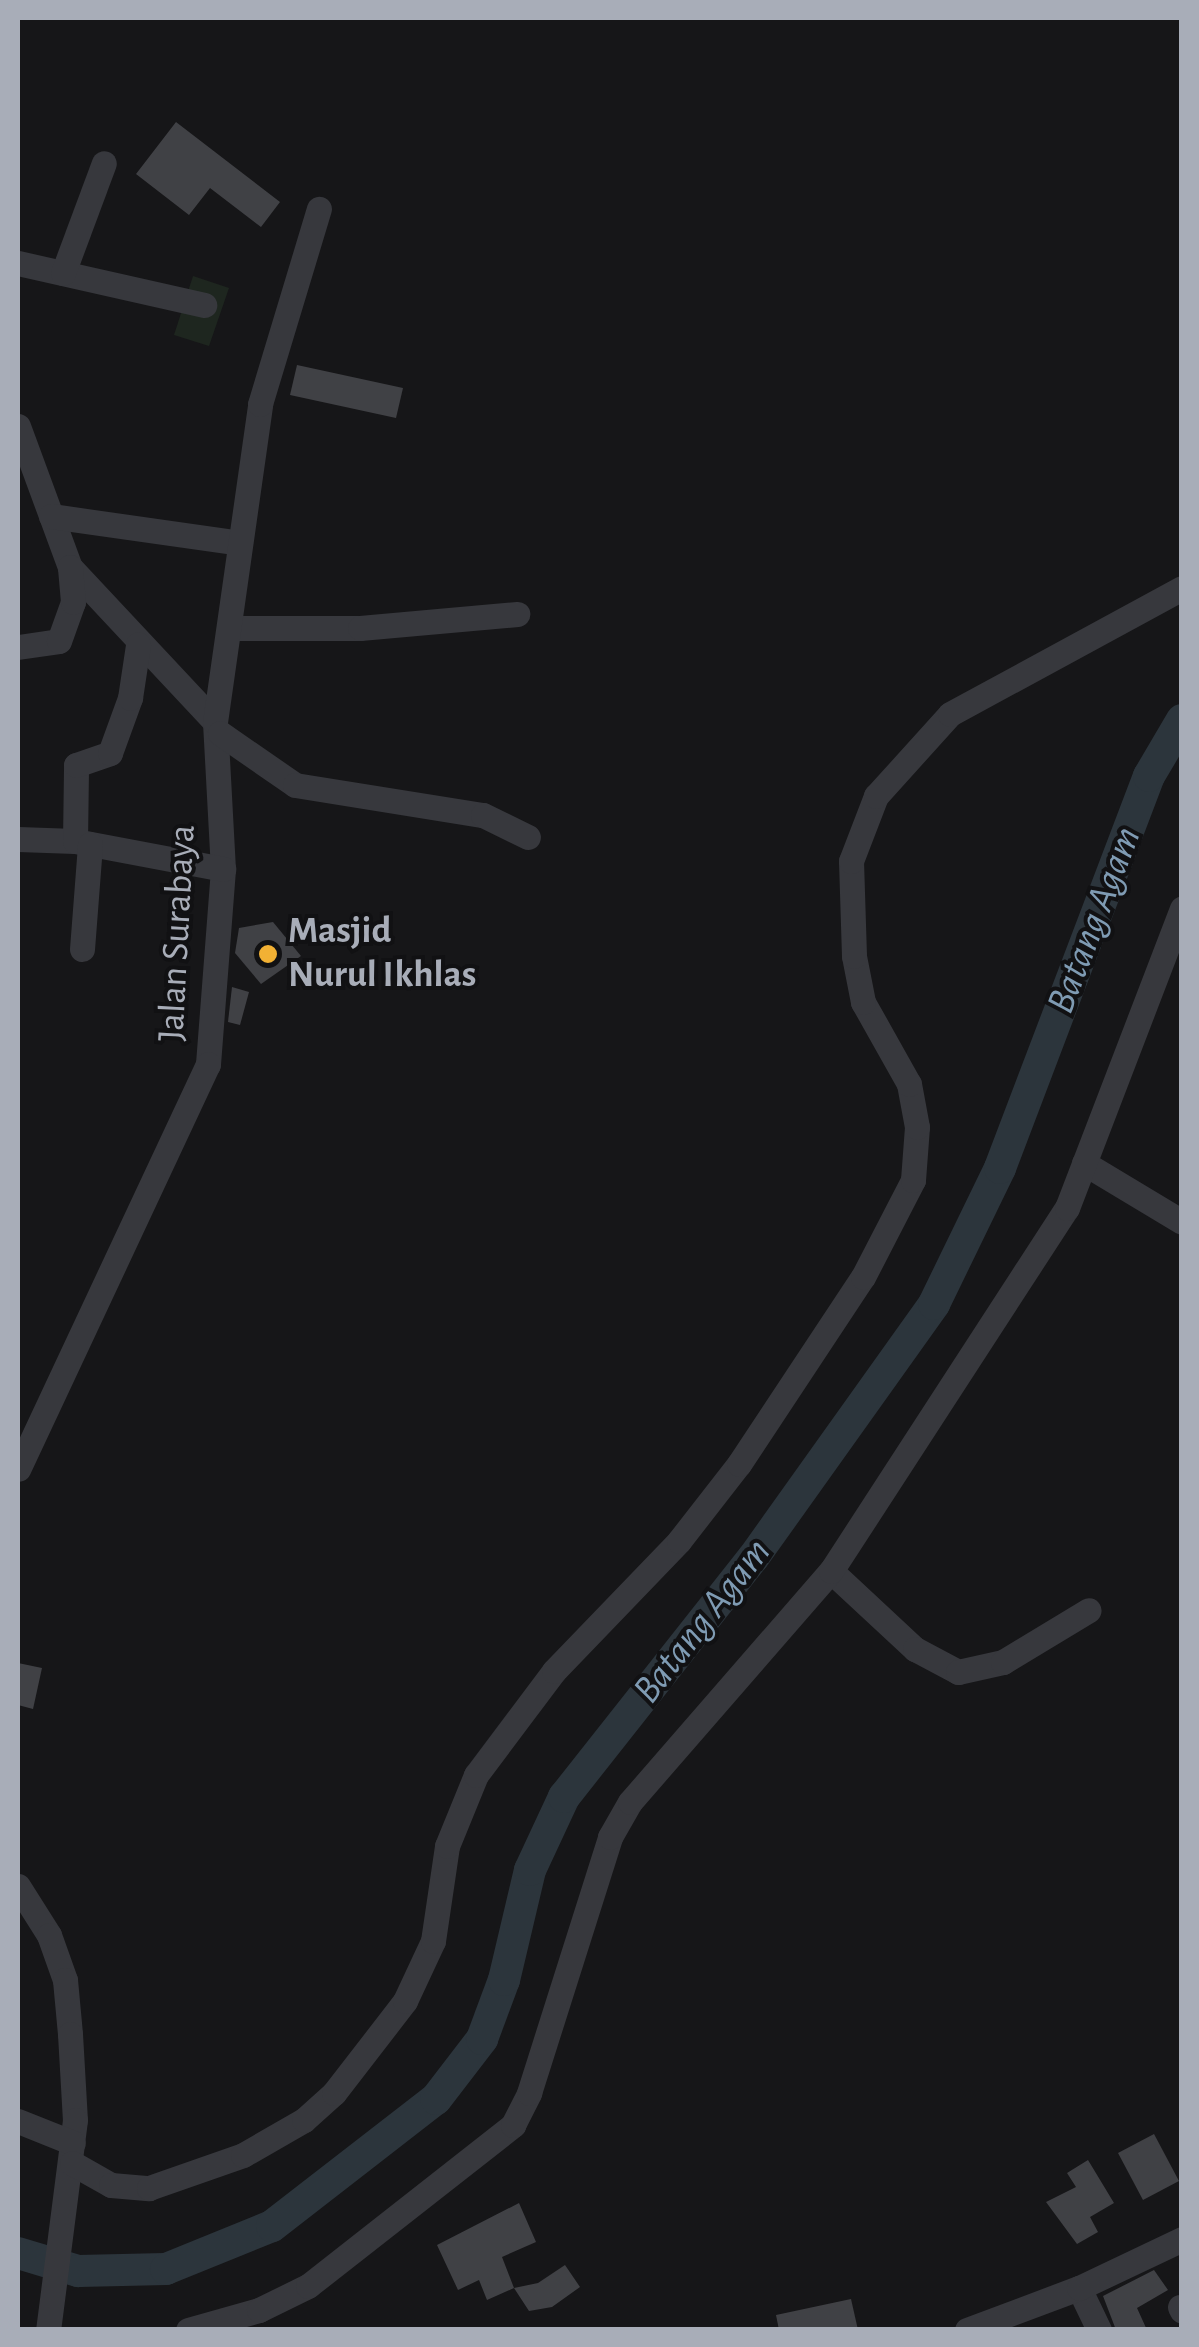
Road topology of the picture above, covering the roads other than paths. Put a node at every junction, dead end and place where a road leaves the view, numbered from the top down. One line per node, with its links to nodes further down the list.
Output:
1 (104, 163): 4 (street)
2 (320, 209): 8 (street, Jalan Surabaya)
3 (18, 263): 4 (street)
4 (63, 273): 5 (street)
5 (204, 305)
6 (18, 426): 7 (street)
7 (50, 516): 8 (street); 9 (street)
8 (240, 543): 12 (street, Jalan Surabaya)
9 (70, 567): 13 (street); 14 (street)
10 (1182, 588): 29 (street)
11 (516, 614): 12 (street)
12 (231, 628): 15 (street, Jalan Surabaya)
13 (138, 644): 15 (street); 18 (street)
14 (18, 647)
15 (218, 727): 16 (street); 19 (street, Jalan Surabaya)
16 (528, 837)
17 (18, 840): 18 (street)
18 (83, 843): 19 (street); 21 (street)
19 (223, 869): 24 (street, Jalan Surabaya)
20 (1182, 908): 22 (street)
21 (82, 950)
22 (1084, 1163): 23 (street); 25 (street)
23 (1182, 1222)
24 (18, 1470)
25 (831, 1572): 26 (street); 33 (street)
26 (1088, 1610)
27 (18, 1886): 29 (street)
28 (18, 2121): 29 (street)
29 (72, 2164): 32 (street)
30 (1182, 2239): 31 (street)
31 (1078, 2288): 34 (street); 35 (street)
32 (48, 2330)
33 (188, 2330)
34 (968, 2330)
35 (1099, 2330)

